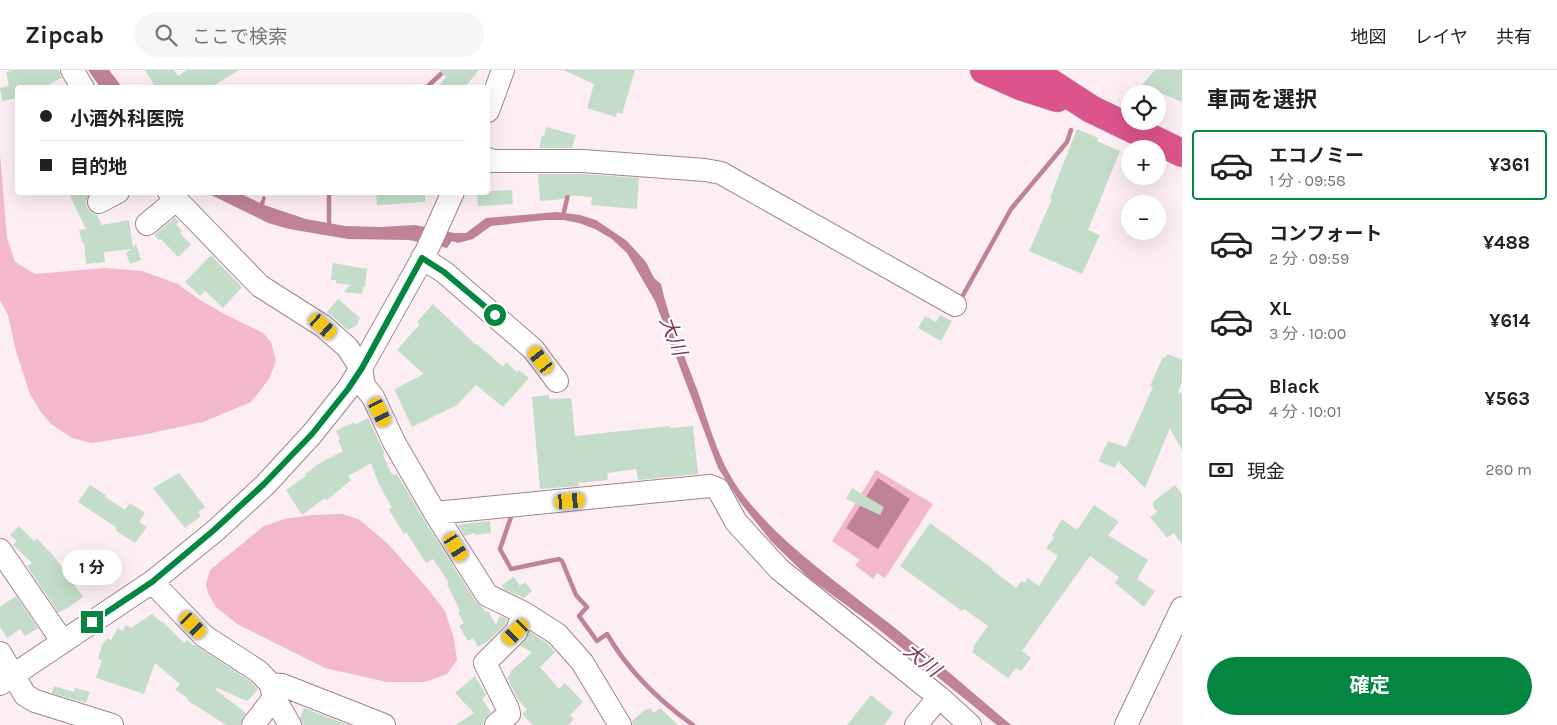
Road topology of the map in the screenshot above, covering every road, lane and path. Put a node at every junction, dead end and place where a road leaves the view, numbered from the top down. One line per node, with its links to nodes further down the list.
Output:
1 (72, 70): 5 (street)
2 (503, 70): 6 (street)
3 (984, 70): 7 (highway)
4 (1031, 70): 7 (highway)
5 (81, 85)
6 (490, 106)
7 (1091, 109): 8 (highway)
8 (1182, 153)
9 (490, 160): 14 (street)
10 (452, 195): 13 (street)
11 (172, 196): 12 (street); 15 (street)
12 (147, 224)
13 (424, 255): 15 (street); 16 (street)
14 (955, 305)
15 (362, 368): 17 (street); 19 (street)
16 (557, 381)
17 (435, 513): 21 (street); 26 (street)
18 (0, 550): 22 (street)
19 (152, 582): 22 (street); 25 (street)
20 (1182, 608): 35 (street)
21 (524, 613): 31 (street); 32 (street)
22 (63, 642): 24 (street)
23 (0, 654): 24 (street)
24 (7, 679): 27 (street)
25 (273, 692): 28 (street); 29 (street); 30 (street)
26 (939, 696): 33 (street); 34 (street)
27 (112, 725)
28 (252, 725)
29 (290, 725)
30 (384, 725)
31 (496, 725)
32 (620, 725)
33 (916, 725)
34 (970, 725)
35 (1126, 725)

